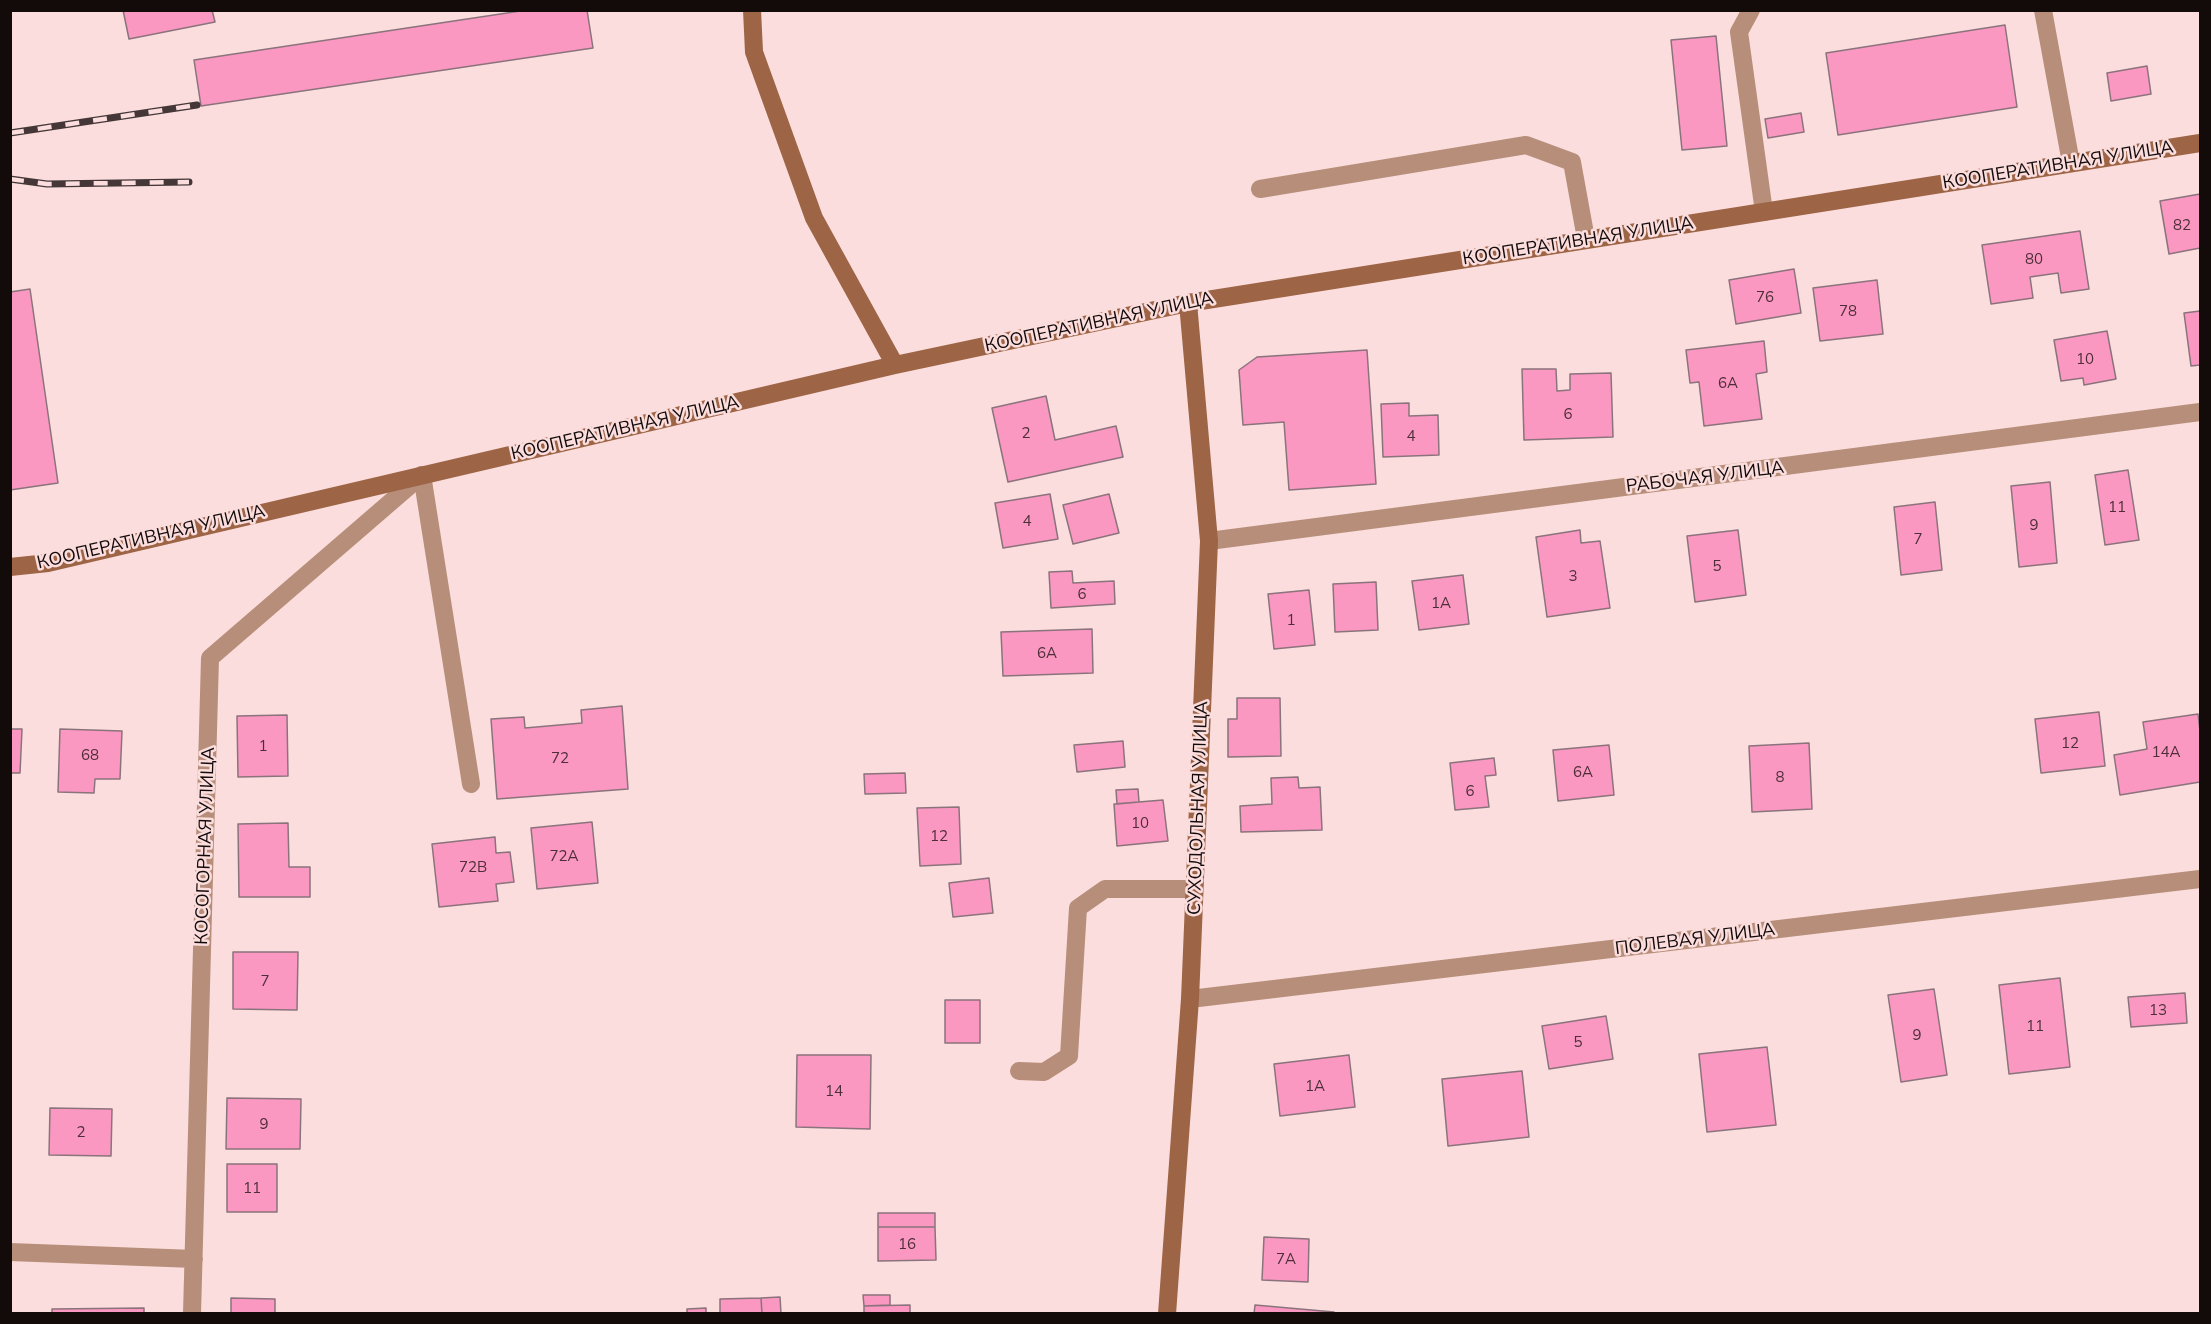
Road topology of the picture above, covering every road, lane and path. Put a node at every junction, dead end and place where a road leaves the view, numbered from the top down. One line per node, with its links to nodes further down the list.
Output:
1 (752, 10): 10 (street)
2 (1751, 10): 7 (street)
3 (2043, 10): 5 (street)
4 (2200, 143): 5 (street, КООПЕРАТИВНАЯ УЛИЦА)
5 (2071, 163): 7 (street, КООПЕРАТИВНАЯ УЛИЦА)
6 (1260, 189): 8 (street)
7 (1764, 212): 8 (street, КООПЕРАТИВНАЯ УЛИЦА)
8 (1586, 239): 9 (street, КООПЕРАТИВНАЯ УЛИЦА)
9 (1188, 303): 10 (street, КООПЕРАТИВНАЯ УЛИЦА); 13 (street, СУХОДОЛЬНАЯ УЛИЦА)
10 (894, 365): 12 (street, КООПЕРАТИВНАЯ УЛИЦА)
11 (2200, 412): 13 (street, РАБОЧАЯ УЛИЦА)
12 (422, 475): 14 (street, КООПЕРАТИВНАЯ УЛИЦА); 15 (street); 21 (street, КОСОГОРНАЯ УЛИЦА)
13 (1209, 541): 17 (street, СУХОДОЛЬНАЯ УЛИЦА)
14 (10, 567)
15 (471, 784)
16 (2200, 879): 18 (street, ПОЛЕВАЯ УЛИЦА)
17 (1194, 889): 18 (street, СУХОДОЛЬНАЯ УЛИЦА); 19 (street)
18 (1190, 999): 23 (street, СУХОДОЛЬНАЯ УЛИЦА)
19 (1019, 1071)
20 (10, 1252): 21 (street)
21 (194, 1259): 22 (street, КОСОГОРНАЯ УЛИЦА)
22 (192, 1314)
23 (1167, 1314)

